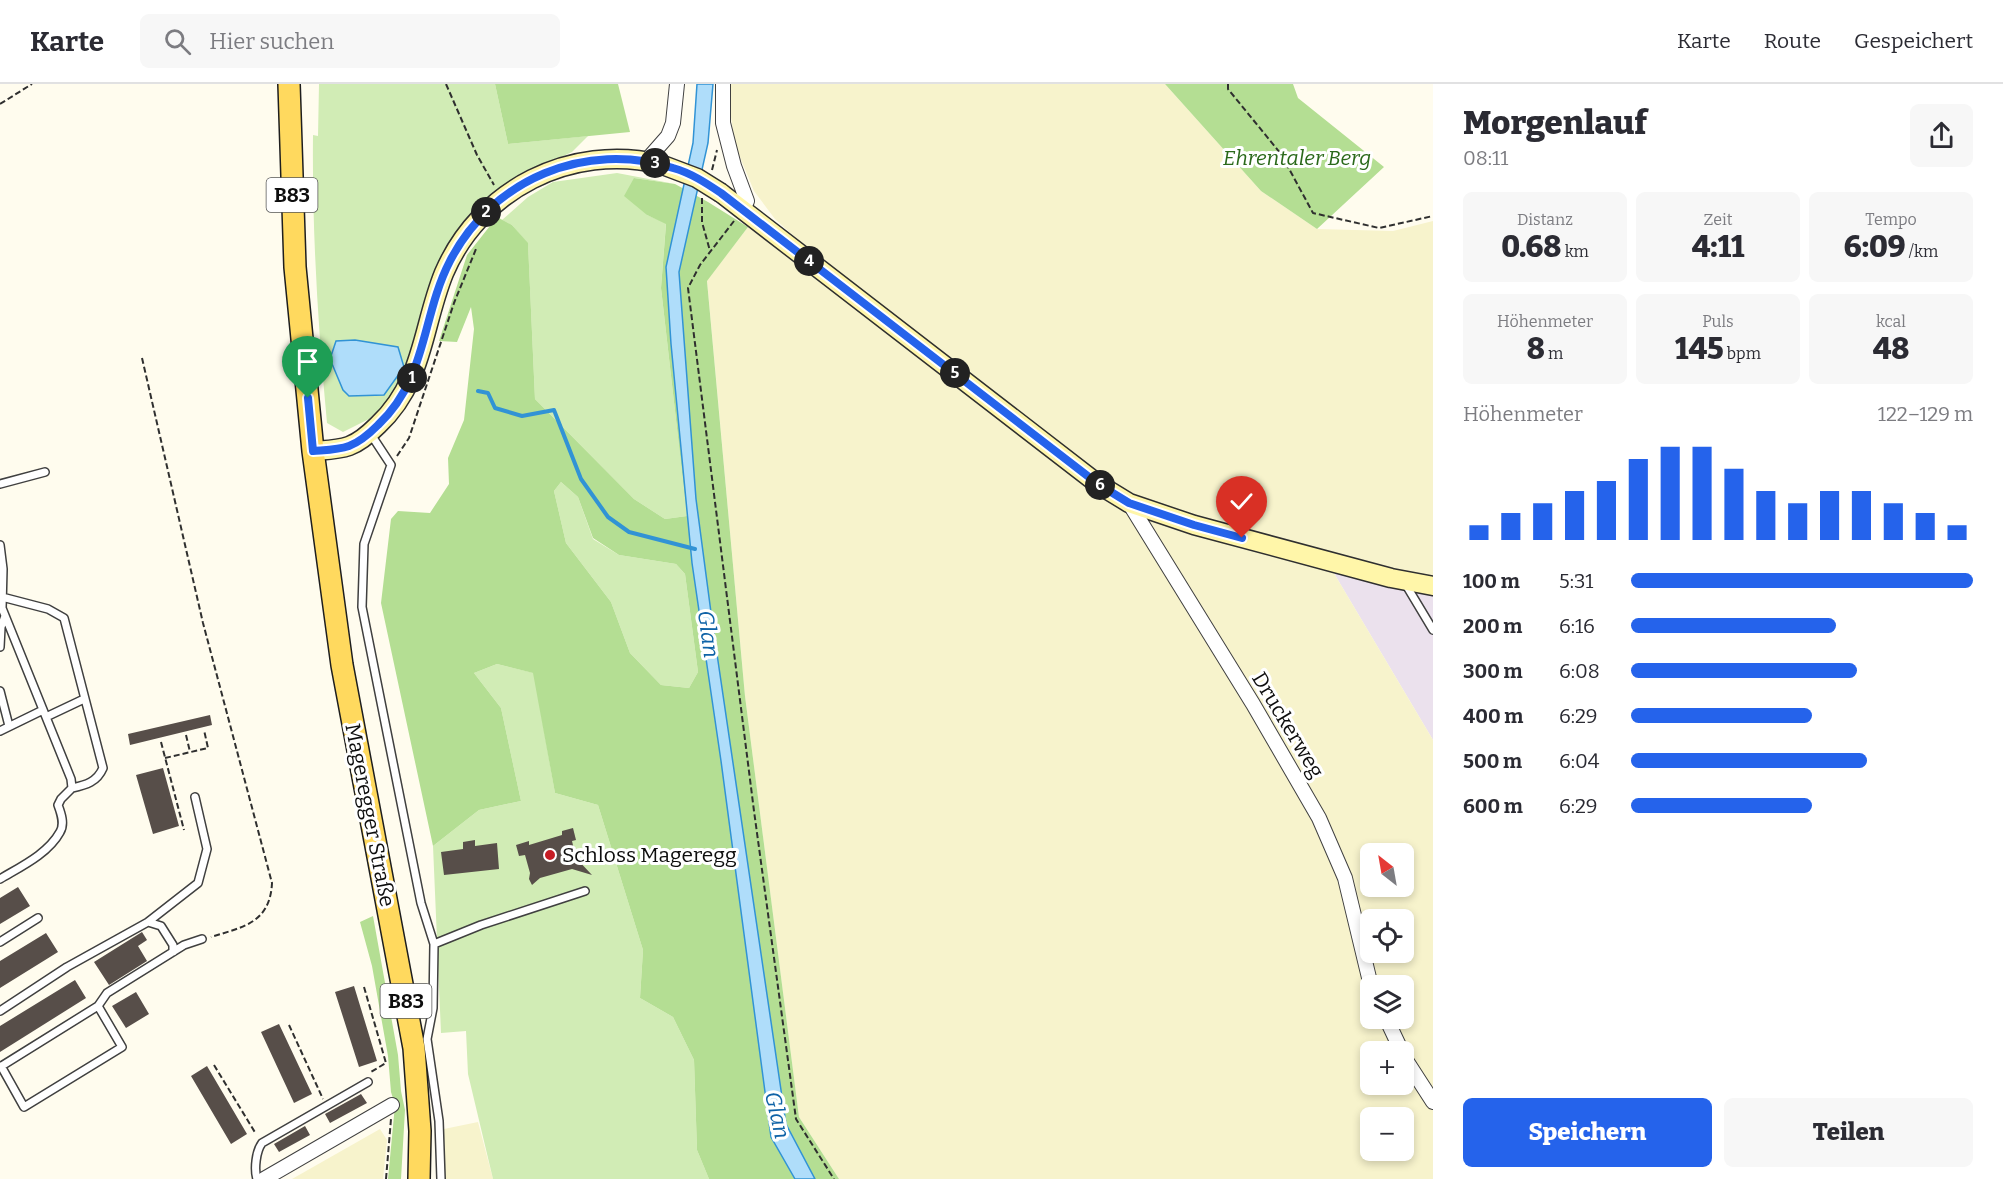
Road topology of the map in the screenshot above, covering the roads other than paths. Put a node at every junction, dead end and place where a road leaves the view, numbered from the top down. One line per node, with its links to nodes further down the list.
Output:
1 (289, 84): 7 (main road, Mageregger Straße / B83)
2 (677, 84): 4 (street)
3 (723, 84): 5 (street)
4 (653, 162): 5 (street, bridge); 6 (street)
5 (739, 215): 10 (street)
6 (370, 434): 7 (street); 31 (lane)
7 (313, 451): 43 (main road, Mageregger Straße / B83)
8 (45, 472): 9 (lane)
9 (0, 484)
10 (1129, 503): 12 (street); 33 (street, Druckerweg)
11 (0, 547): 14 (lane)
12 (1404, 580): 13 (street); 16 (lane)
13 (1433, 586)
14 (2, 597): 15 (lane); 19 (lane)
15 (5, 616): 17 (lane); 20 (lane)
16 (1433, 630)
17 (0, 647)
18 (0, 691): 21 (lane)
19 (84, 699): 20 (lane); 23 (lane)
20 (45, 713): 21 (lane); 23 (lane)
21 (9, 726): 22 (lane)
22 (0, 731)
23 (72, 788): 25 (lane)
24 (195, 797): 28 (lane)
25 (0, 879)
26 (585, 891): 31 (lane)
27 (38, 918): 30 (lane)
28 (148, 921): 32 (lane); 35 (lane)
29 (202, 939): 32 (lane)
30 (0, 942)
31 (434, 944): 44 (lane)
32 (173, 952): 34 (lane)
33 (1368, 975)
34 (98, 1006): 36 (lane); 36 (lane)
35 (0, 1011)
36 (0, 1067)
37 (1414, 1073): 39 (street)
38 (368, 1082): 41 (lane)
39 (1433, 1102)
40 (392, 1105): 42 (street)
41 (257, 1179)
42 (264, 1179)
43 (419, 1179)
44 (441, 1179)

